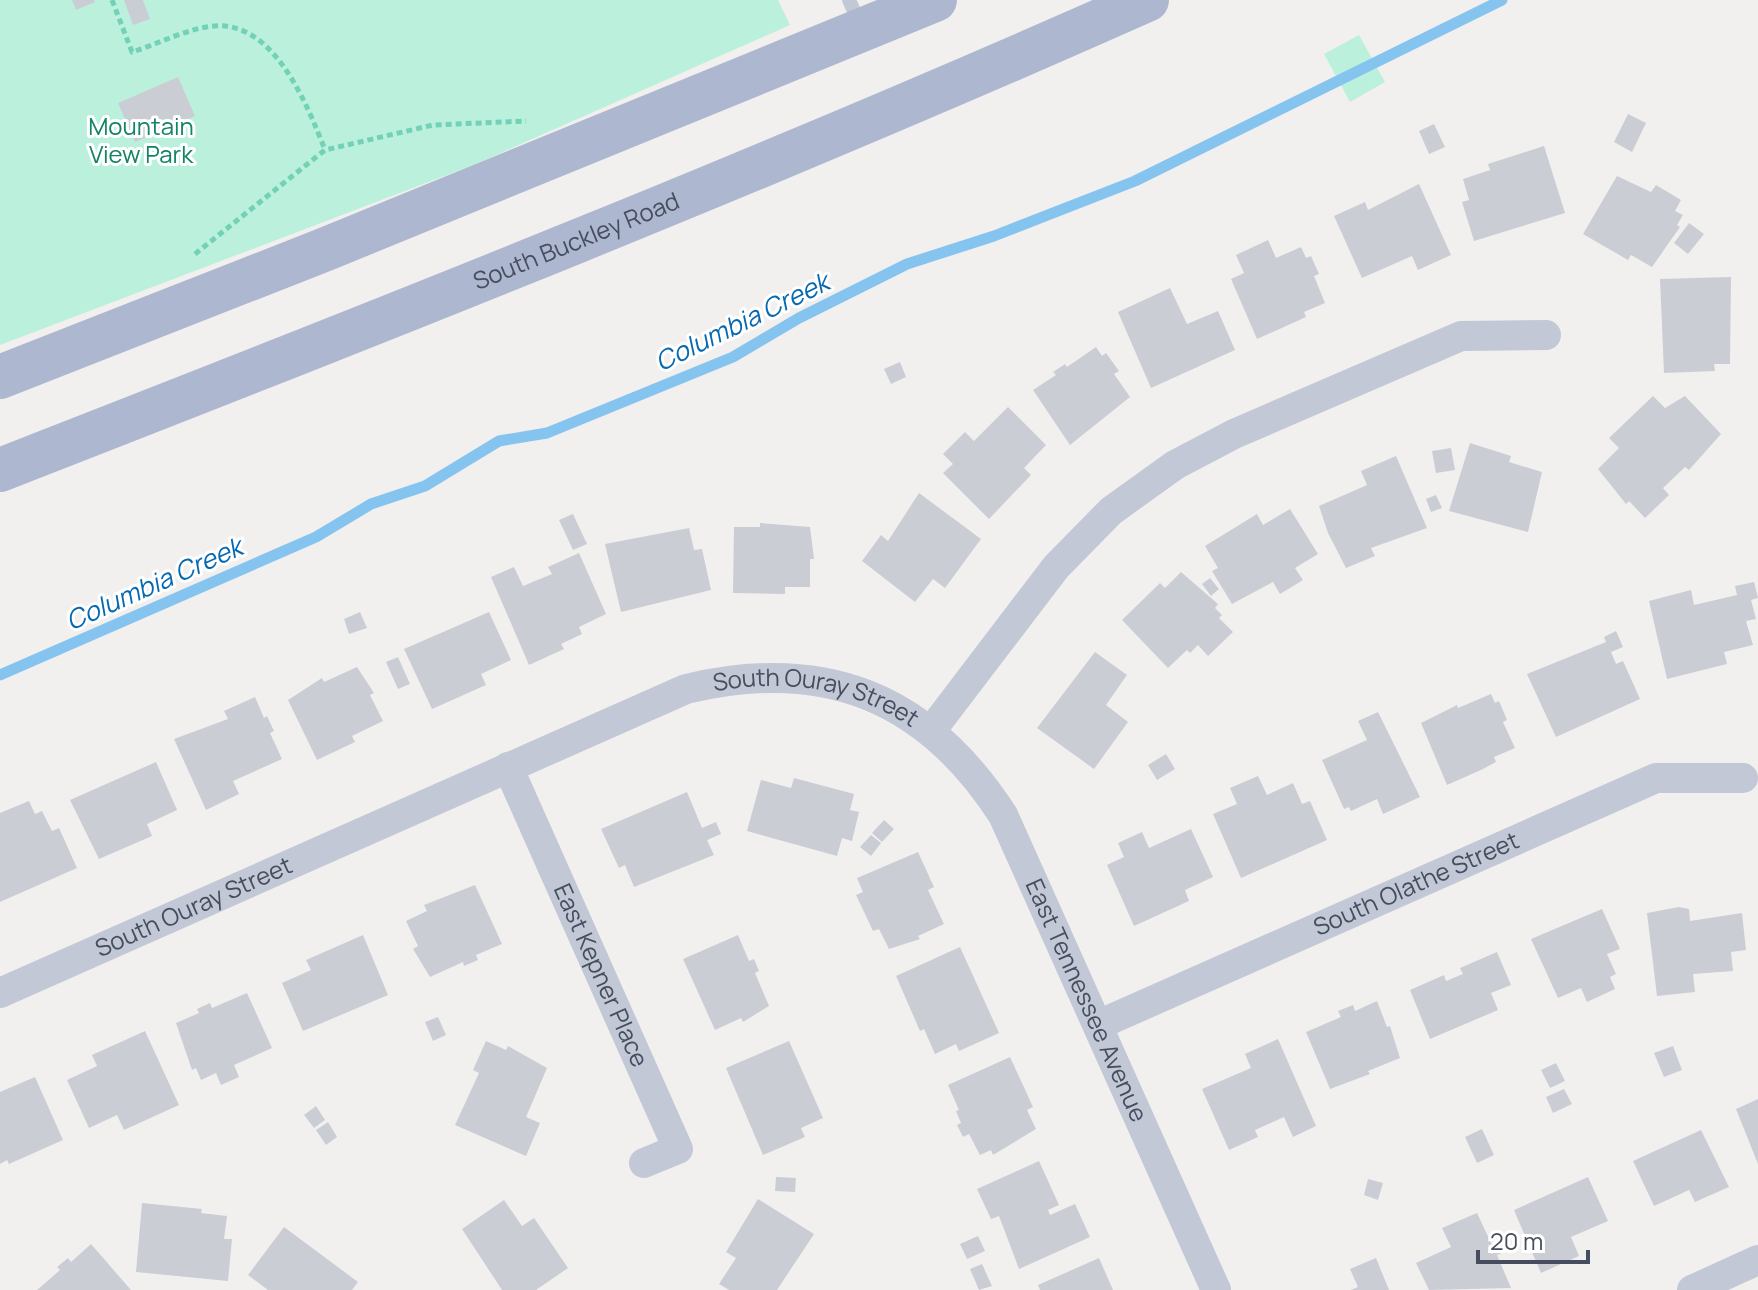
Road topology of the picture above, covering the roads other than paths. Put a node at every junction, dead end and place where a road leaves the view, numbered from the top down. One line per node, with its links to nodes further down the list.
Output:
1 (935, 0): 3 (main road)
2 (1147, 0): 6 (main road, South Buckley Road)
3 (856, 16): 5 (main road)
4 (1546, 335): 7 (street, South Ouray Street)
5 (0, 377)
6 (0, 470)
7 (931, 731): 8 (street, South Ouray Street); 11 (street, East Tennessee Avenue)
8 (508, 767): 10 (street, South Ouray Street); 12 (street, East Kepner Place)
9 (1743, 778): 11 (street, South Olathe Street)
10 (0, 993)
11 (1098, 1025): 14 (street, East Tennessee Avenue)
12 (644, 1163)
13 (1758, 1260): 15 (street)
14 (1216, 1290)
15 (1692, 1290)

